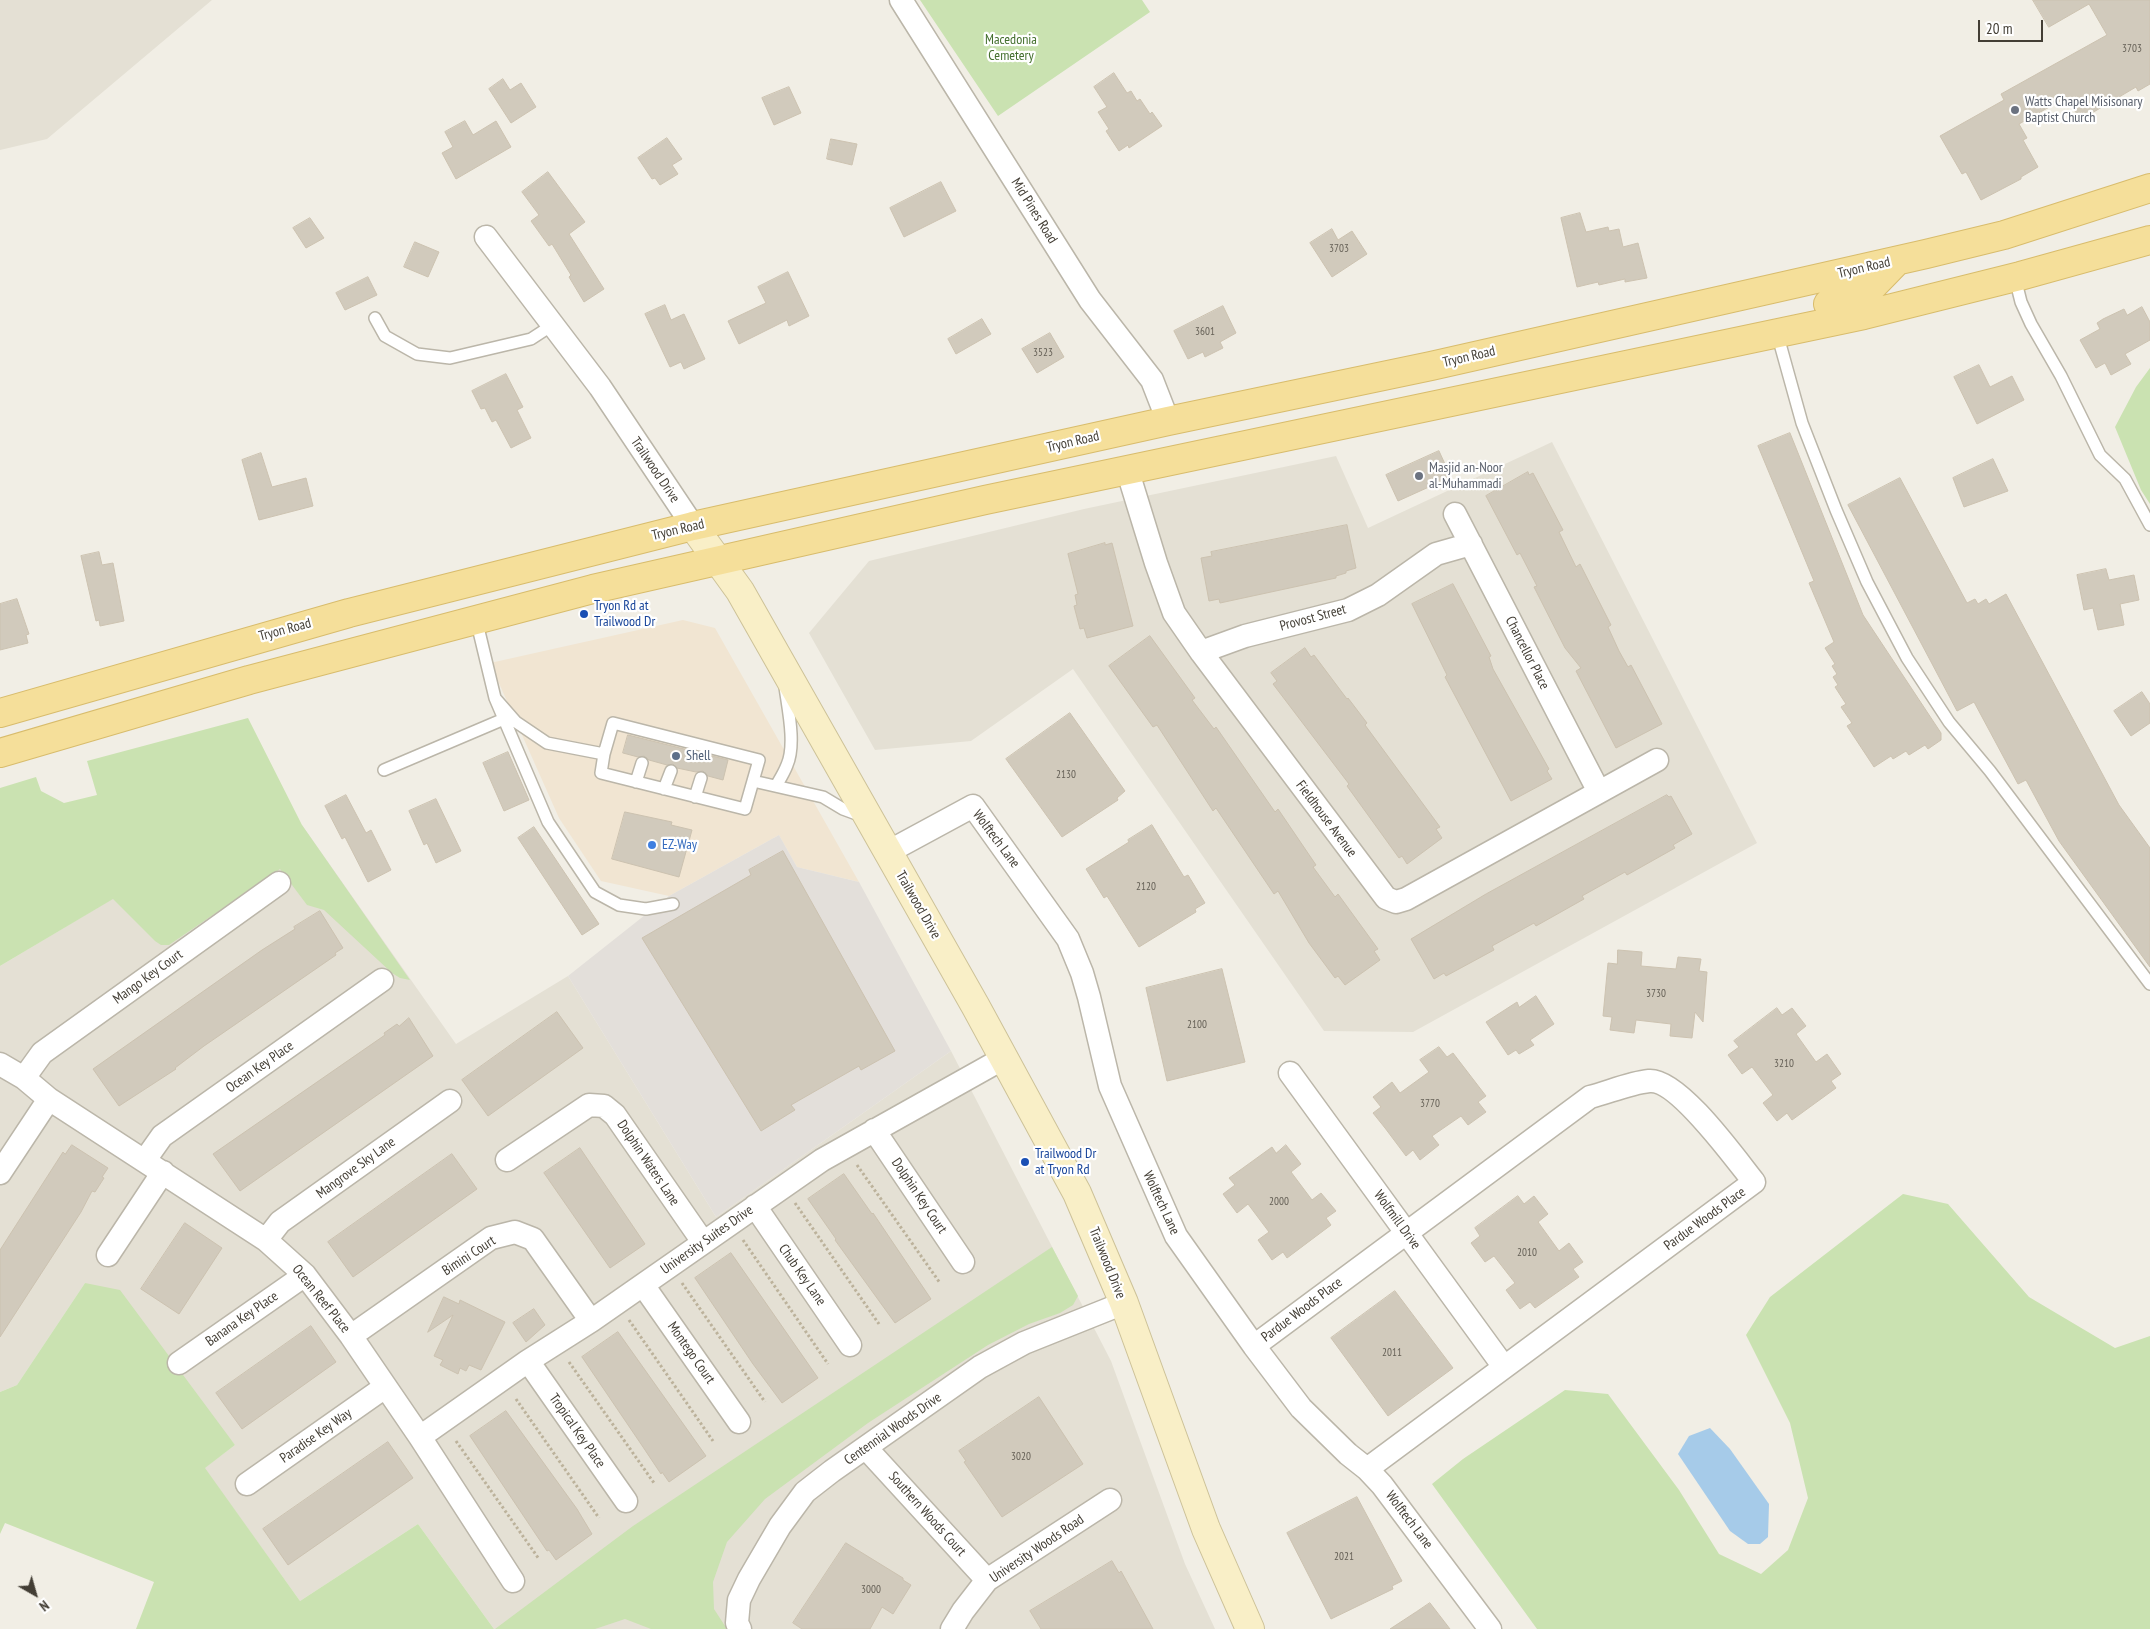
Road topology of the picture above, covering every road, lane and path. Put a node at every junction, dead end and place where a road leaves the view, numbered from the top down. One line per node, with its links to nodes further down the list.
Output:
1 (902, 0): 11 (street, Mid Pines Road)
2 (2150, 188): 5 (main road, Tryon Road)
3 (486, 237): 8 (street, Trailwood Drive)
4 (2150, 240): 6 (main road)
5 (1897, 261): 10 (main road); 11 (main road, Tryon Road)
6 (2015, 278): 9 (main road); 14 (lane)
7 (375, 318): 8 (lane)
8 (554, 324): 15 (street, Trailwood Drive)
9 (1777, 333): 10 (main road); 44 (lane)
10 (1706, 348): 12 (main road)
11 (1168, 421): 15 (main road, Tryon Road)
12 (1127, 469): 17 (main road); 19 (street, Fieldhouse Avenue)
13 (1455, 514): 16 (street, Chancellor Place)
14 (2150, 525)
15 (693, 526): 17 (street, Trailwood Drive); 22 (main road, Tryon Road)
16 (1472, 544): 19 (street, Provost Street); 37 (street, Chancellor Place)
17 (718, 560): 18 (main road); 20 (street, Trailwood Drive)
18 (476, 619): 21 (lane); 26 (main road)
19 (1201, 652): 37 (street, Fieldhouse Avenue)
20 (781, 663): 35 (lane); 39 (street, Trailwood Drive)
21 (495, 698): 23 (lane); 27 (lane)
22 (0, 713)
23 (504, 719): 30 (lane); 42 (lane)
24 (681, 740): 25 (lane); 27 (lane); 33 (lane)
25 (677, 752)
26 (0, 753)
27 (604, 754): 34 (lane)
28 (1656, 760): 37 (street, Fieldhouse Avenue)
29 (642, 762): 34 (lane)
30 (384, 770)
31 (671, 771): 36 (lane)
32 (701, 778): 38 (lane)
33 (753, 781): 35 (lane); 38 (lane)
34 (636, 782): 36 (lane)
35 (776, 786): 39 (lane)
36 (664, 789): 38 (lane)
37 (1599, 792)
38 (695, 797)
39 (869, 818): 40 (street, Trailwood Drive)
40 (888, 852): 45 (street, Trailwood Drive); 74 (street, Wolftech Lane)
41 (279, 884): 48 (street, Mango Key Court)
42 (673, 904)
43 (382, 980): 54 (street, Ocean Key Place)
44 (2150, 984)
45 (1004, 1058): 51 (street, University Suites Drive); 68 (street, Trailwood Drive)
46 (0, 1064): 48 (street, Ocean Reef Place)
47 (1290, 1073): 58 (street, Wolfmill Drive)
48 (24, 1078): 49 (street, Ocean Reef Place)
49 (49, 1100): 54 (street, Ocean Reef Place); 55 (street)
50 (450, 1101): 59 (street, Mangrove Sky Lane)
51 (874, 1130): 57 (street, University Suites Drive); 63 (street, Dolphin Key Court)
52 (507, 1160): 61 (street, Dolphin Waters Lane)
53 (854, 1160): 66 (path)
54 (154, 1166): 59 (street, Ocean Reef Place); 62 (street, Ocean Key Place)
55 (0, 1173)
56 (794, 1203): 71 (path)
57 (755, 1206): 61 (street, University Suites Drive); 73 (street, Chub Key Lane)
58 (1407, 1232): 74 (street, Pardue Woods Place); 79 (street, Wolfmill Drive); 79 (street, Pardue Woods Place)
59 (266, 1240): 64 (street, Ocean Reef Place)
60 (743, 1240): 78 (path)
61 (703, 1242): 67 (street, University Suites Drive)
62 (108, 1255)
63 (963, 1262)
64 (305, 1275): 72 (street, Ocean Reef Place); 77 (street, Banana Key Place)
65 (682, 1282): 82 (path)
66 (940, 1283)
67 (643, 1285): 70 (street, University Suites Drive); 83 (street, Montego Court)
68 (1124, 1304): 87 (street, Centennial Woods Drive); 99 (street, Trailwood Drive)
69 (629, 1319): 86 (path)
70 (591, 1321): 72 (street, Bimini Court); 75 (street, University Suites Drive)
71 (879, 1324)
72 (351, 1336): 80 (street, Ocean Reef Place)
73 (850, 1345)
74 (1254, 1346): 88 (street, Wolftech Lane)
75 (528, 1361): 84 (street, University Suites Drive); 92 (street, Tropical Key Place)
76 (569, 1362): 89 (path)
77 (179, 1363)
78 (828, 1364)
79 (1504, 1366): 88 (street, Pardue Woods Place)
80 (385, 1387): 84 (street, Ocean Reef Place); 90 (street, Paradise Key Way)
81 (516, 1399): 93 (path)
82 (765, 1402)
83 (739, 1422)
84 (420, 1437): 95 (street, Ocean Reef Place)
85 (456, 1441): 94 (path)
86 (713, 1441)
87 (866, 1448): 96 (street, Southern Woods Court); 97 (street, Centennial Woods Drive)
88 (1367, 1469): 100 (street, Wolftech Lane)
89 (654, 1483)
90 (247, 1484)
91 (1110, 1500): 96 (street, University Woods Road)
92 (626, 1502)
93 (599, 1518)
94 (539, 1559)
95 (513, 1580)
96 (988, 1580): 98 (street, University Woods Road)
97 (740, 1629)
98 (952, 1629)
99 (1250, 1629)
100 (1490, 1629)

